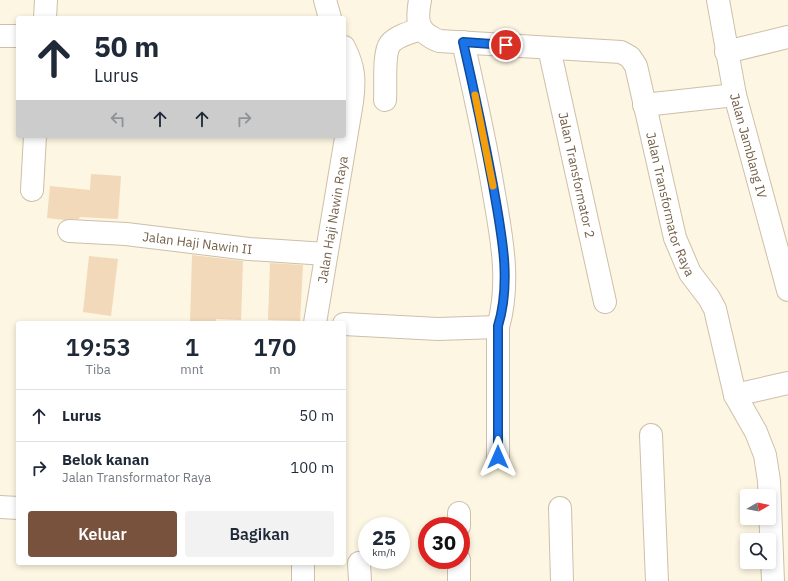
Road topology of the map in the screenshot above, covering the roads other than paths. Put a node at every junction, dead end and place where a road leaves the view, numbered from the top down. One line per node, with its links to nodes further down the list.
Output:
1 (46, 0): 5 (street)
2 (326, 0): 6 (street)
3 (420, 0): 7 (street)
4 (718, 0): 14 (street, Jalan Jamblang IV)
5 (45, 16)
6 (330, 16)
7 (421, 29): 11 (street, Jalan Transformator Raya); 16 (street)
8 (0, 36): 9 (street)
9 (16, 36)
10 (788, 37): 14 (street)
11 (463, 42): 12 (street, Jalan Transformator Raya); 27 (street)
12 (549, 48): 17 (street, Jalan Transformator Raya); 25 (street, Jalan Transformator 2)
13 (346, 51): 18 (street, Jalan Haji Nawin Raya)
14 (726, 52): 15 (street, Jalan Jamblang IV)
15 (735, 95): 17 (street); 24 (street, Jalan Jamblang IV)
16 (385, 100)
17 (644, 105): 30 (street, Jalan Transformator Raya)
18 (346, 130)
19 (35, 138): 21 (street)
20 (345, 138): 23 (street, Jalan Haji Nawin Raya)
21 (32, 190)
22 (69, 231): 23 (street, Jalan Haji Nawin II)
23 (326, 254): 26 (street, Jalan Haji Nawin Raya)
24 (788, 290)
25 (605, 302)
26 (315, 321)
27 (500, 322): 28 (street); 32 (street)
28 (346, 324)
29 (788, 383): 30 (street)
30 (736, 395): 42 (street, Jalan Transformator Raya)
31 (651, 435): 41 (street)
32 (498, 457)
33 (0, 507): 34 (street)
34 (16, 508)
35 (560, 508): 40 (street)
36 (303, 565): 38 (street)
37 (459, 569): 39 (street)
38 (303, 581)
39 (459, 581)
40 (562, 581)
41 (657, 581)
42 (773, 581)

